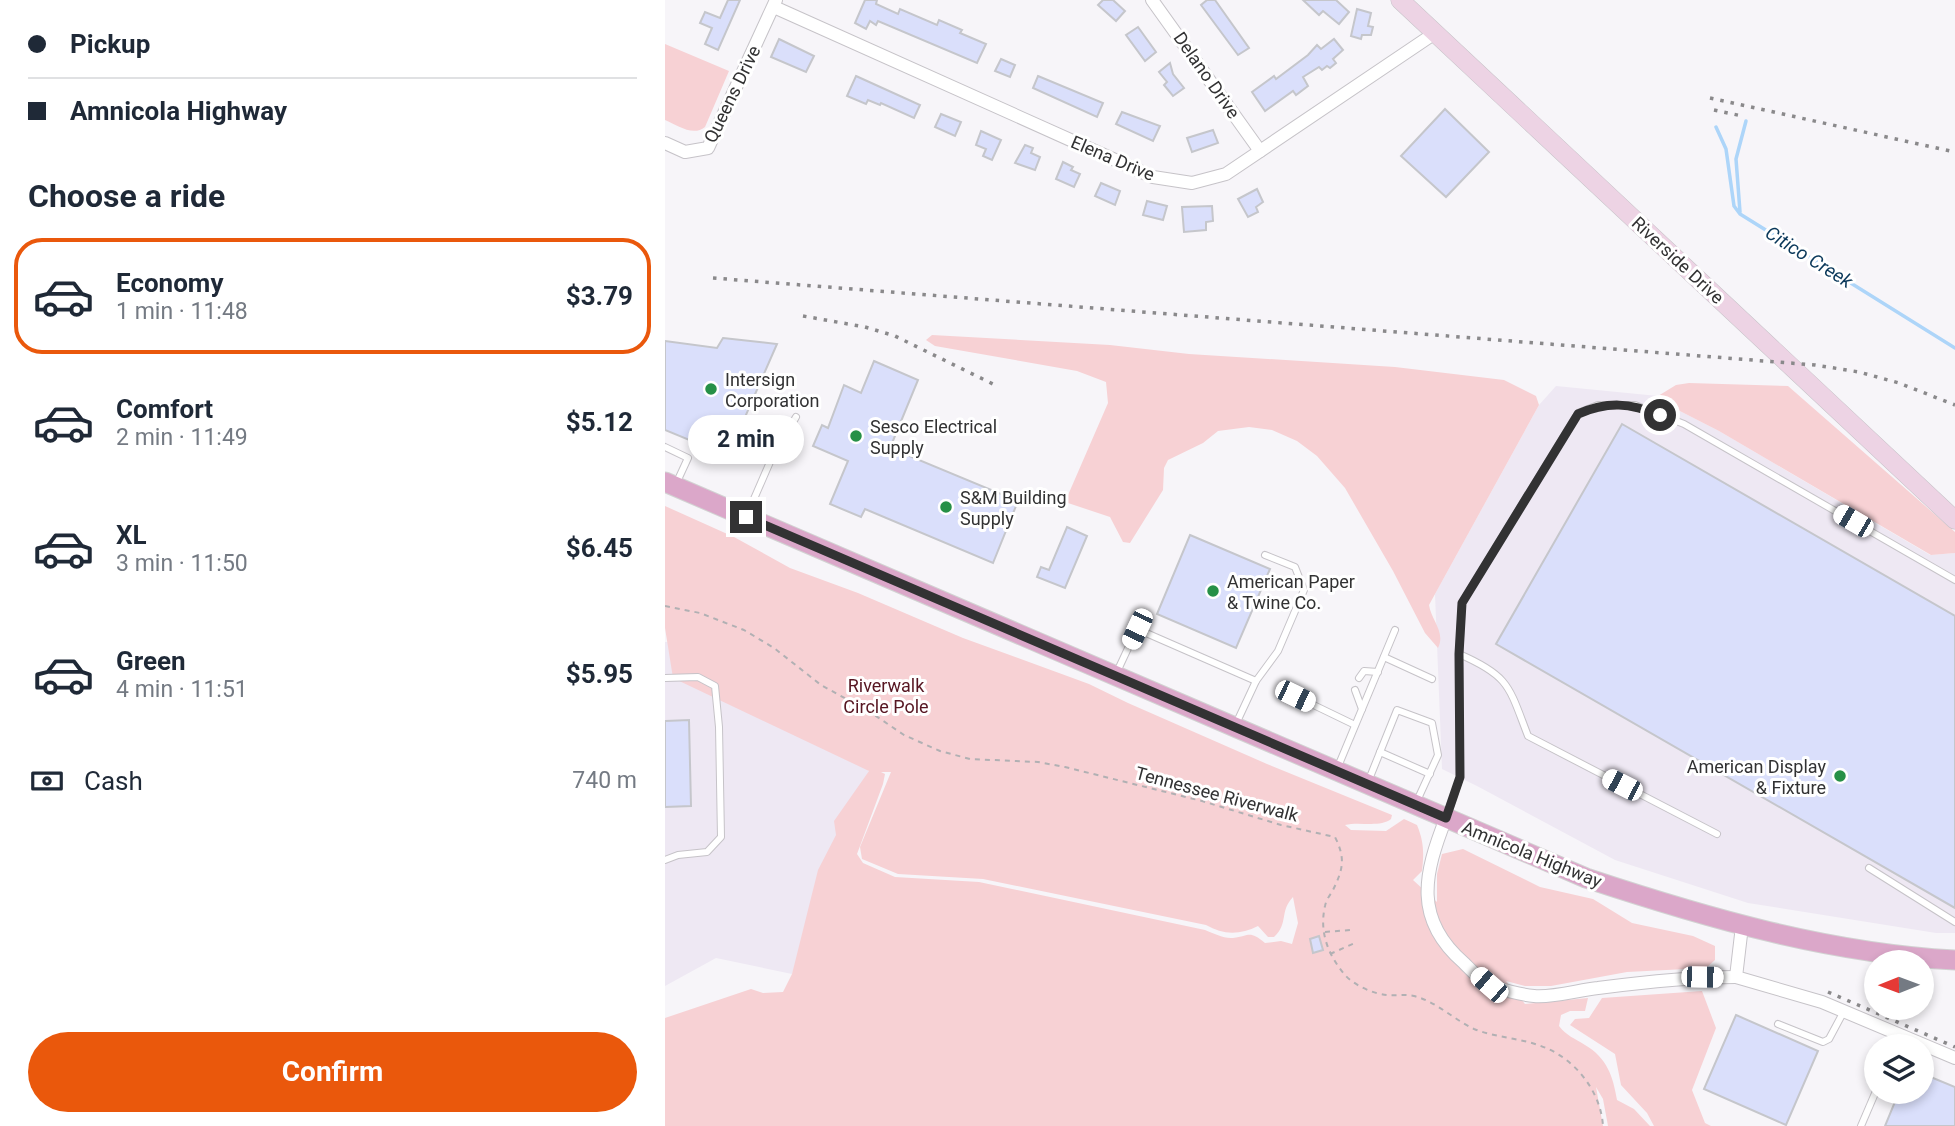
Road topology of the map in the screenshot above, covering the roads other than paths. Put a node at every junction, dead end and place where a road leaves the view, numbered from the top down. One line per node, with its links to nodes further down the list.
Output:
1 (1152, 0): 6 (street, Delano Drive)
2 (1400, 0): 4 (street, Riverside Drive)
3 (775, 3): 5 (street, Queens Drive); 6 (street, Elena Drive)
4 (1435, 33): 6 (street, Elena Drive); 11 (street, Riverside Drive)
5 (665, 143)
6 (1260, 151)
7 (796, 417): 10 (lane)
8 (665, 447): 9 (lane)
9 (670, 484): 10 (main road, Amnicola Highway)
10 (746, 517): 18 (main road, Amnicola Highway)
11 (1955, 520)
12 (1265, 555): 22 (lane)
13 (1955, 580): 15 (lane)
14 (1395, 630): 16 (lane)
15 (1459, 654): 33 (lane); 34 (lane)
16 (1384, 657): 17 (lane); 21 (lane)
17 (1378, 672): 20 (lane); 25 (lane)
18 (1115, 675): 22 (lane); 27 (main road, Amnicola Highway)
19 (665, 678): 35 (lane)
20 (1359, 678)
21 (1432, 679)
22 (1256, 681): 27 (lane)
23 (1355, 690): 25 (lane)
24 (1295, 696): 26 (lane)
25 (1362, 709): 26 (lane)
26 (1355, 725): 29 (lane)
27 (1235, 727): 29 (main road, Amnicola Highway)
28 (1380, 752): 30 (lane); 30 (lane); 31 (lane)
29 (1336, 771): 31 (main road, Amnicola Highway)
30 (1430, 774): 32 (lane)
31 (1367, 784): 32 (main road, Amnicola Highway)
32 (1415, 805): 33 (main road, Amnicola Highway)
33 (1446, 818): 38 (main road, Amnicola Highway); 40 (street)
34 (1717, 834)
35 (665, 860)
36 (1869, 868): 37 (lane)
37 (1955, 922)
38 (1742, 926): 39 (main road, Amnicola Highway); 40 (street)
39 (1955, 960)
40 (1735, 977): 41 (street)
41 (1844, 1011): 42 (lane); 43 (street)
42 (1778, 1024)
43 (1886, 1034)
44 (1934, 1051): 45 (street)
45 (1955, 1058)
46 (1870, 1104): 47 (lane)
47 (1861, 1126)

